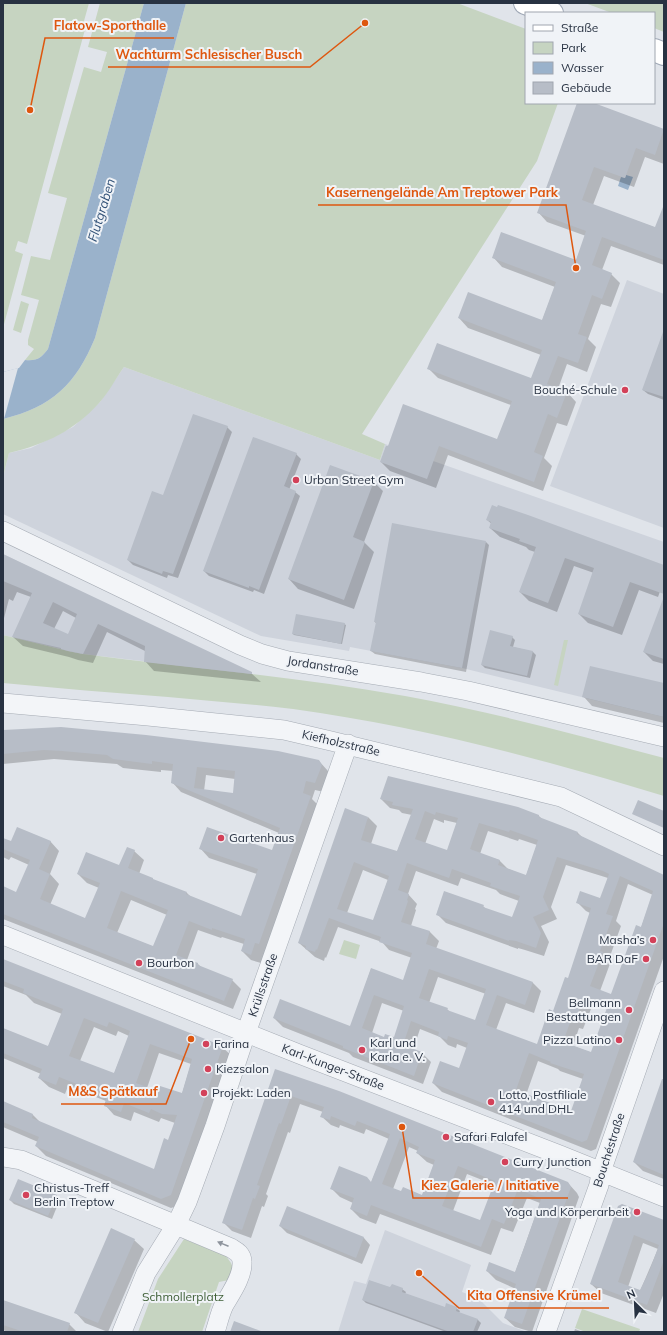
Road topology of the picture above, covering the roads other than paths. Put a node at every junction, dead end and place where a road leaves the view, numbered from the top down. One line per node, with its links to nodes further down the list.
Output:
1 (525, 3): 2 (main road)
2 (549, 12)
3 (3, 531): 5 (street, Jordanstraße)
4 (3, 703): 6 (street, Kiefholzstraße)
5 (664, 737)
6 (348, 744): 7 (street, Kiefholzstraße); 10 (street, Krüllsstraße)
7 (664, 846)
8 (3, 935): 10 (street, Karl-Kunger-Straße)
9 (664, 991): 12 (street, Bouchéstraße)
10 (246, 1033): 12 (street, Karl-Kunger-Straße); 14 (street, Krüllsstraße)
11 (3, 1157): 14 (street)
12 (601, 1172): 13 (street, Karl-Kunger-Straße); 17 (street, Bouchéstraße)
13 (664, 1197)
14 (176, 1225): 15 (street); 16 (street, one-way to 14)
15 (122, 1332)
16 (215, 1332)
17 (546, 1332)

